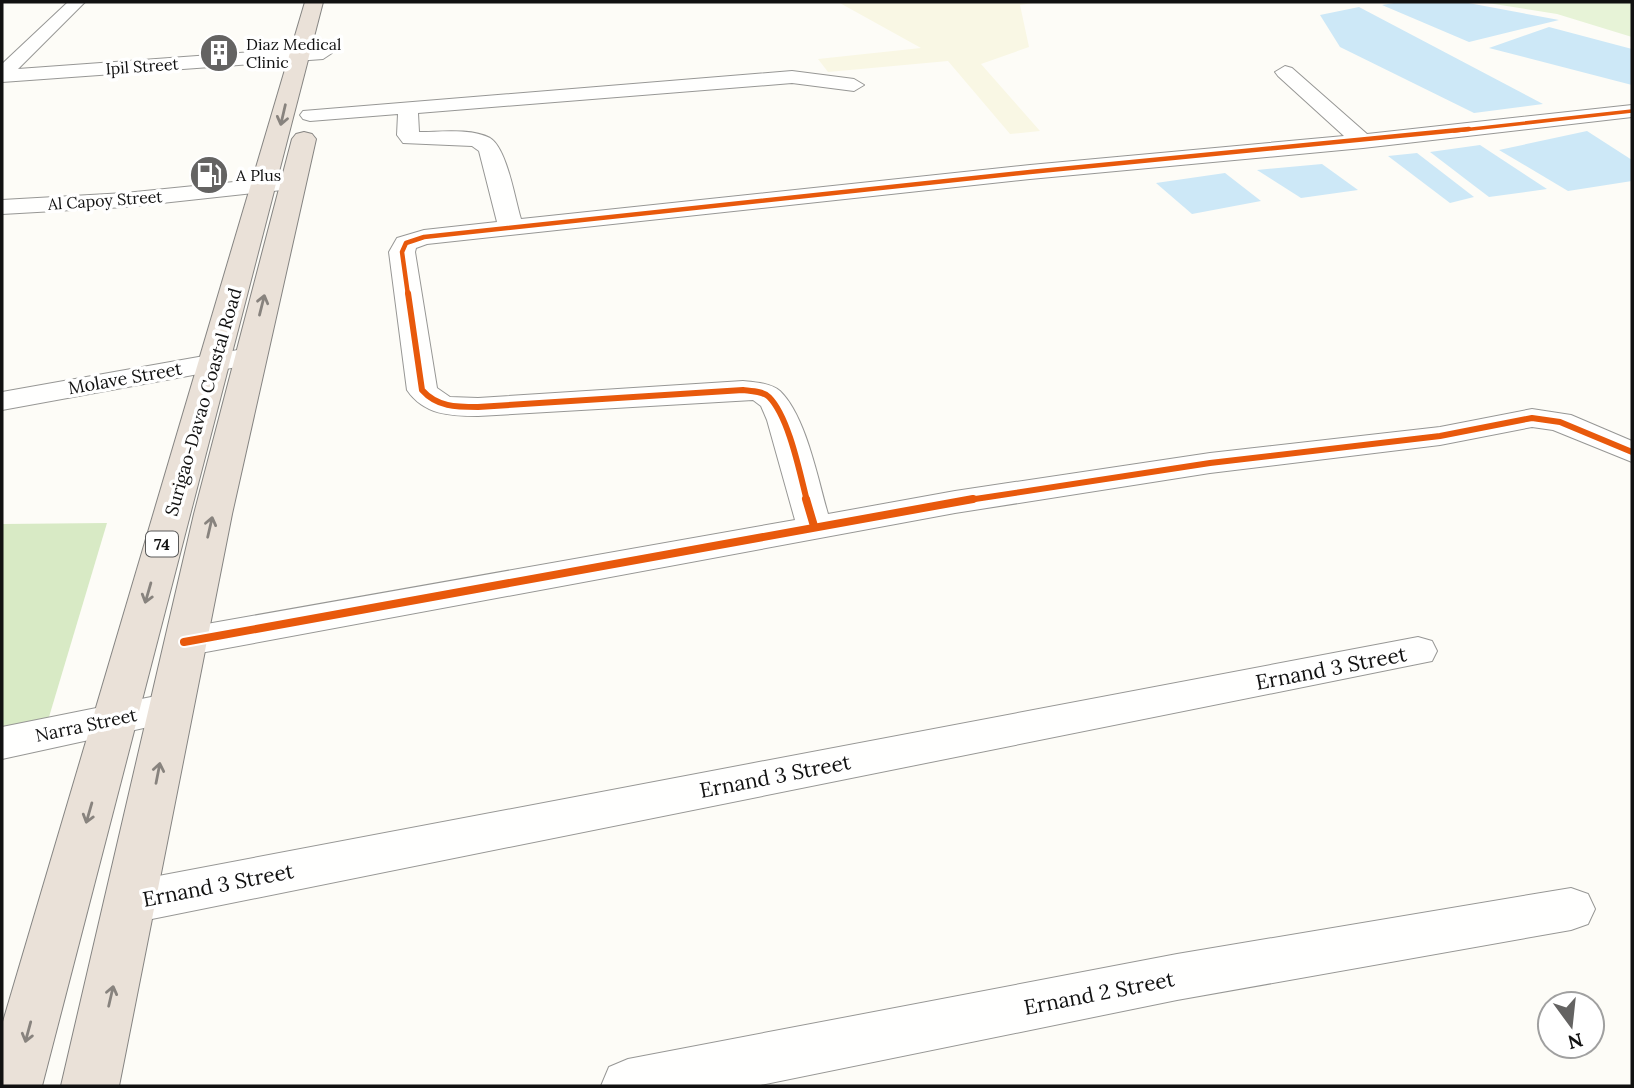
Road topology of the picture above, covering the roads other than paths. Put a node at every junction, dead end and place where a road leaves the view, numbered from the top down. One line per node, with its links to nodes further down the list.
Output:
1 (77, 2): 6 (street)
2 (313, 2): 4 (highway, Surigao-Davao Coastal Road / 74)
3 (335, 2): 4 (highway, Surigao-Davao Coastal Road / 74)
4 (310, 54): 6 (street, Ipil Street); 10 (highway, Surigao-Davao Coastal Road / 74); 12 (highway, Surigao-Davao Coastal Road / 74, one-way to 12)
5 (1285, 72): 11 (street)
6 (2, 75)
7 (854, 85): 8 (street)
8 (408, 107): 10 (street); 14 (street)
9 (1632, 111): 11 (street)
10 (310, 115): 12 (highway, Surigao-Davao Coastal Road / 74)
11 (1363, 142): 14 (street)
12 (278, 184): 13 (street, Al Capoy Street); 15 (highway, Surigao-Davao Coastal Road / 74)
13 (2, 207)
14 (511, 229): 18 (street)
15 (232, 360): 16 (street, Molave Street); 19 (highway, Surigao-Davao Coastal Road / 74, one-way to 15); 22 (highway, Surigao-Davao Coastal Road / 74, one-way to 22)
16 (2, 401)
17 (1632, 452): 18 (street)
18 (814, 526): 19 (street)
19 (184, 642): 21 (highway, Surigao-Davao Coastal Road / 74)
20 (1418, 651): 24 (street, Ernand 3 Street)
21 (171, 708): 22 (street, Narra Street); 24 (highway, Surigao-Davao Coastal Road / 74, one-way to 21)
22 (115, 719): 23 (street, Narra Street); 26 (highway, Surigao-Davao Coastal Road / 74, one-way to 26)
23 (2, 743)
24 (132, 902): 27 (highway, Surigao-Davao Coastal Road / 74, one-way to 24)
25 (1571, 909): 28 (street, Ernand 2 Street)
26 (13, 1086)
27 (90, 1086)
28 (628, 1086)

